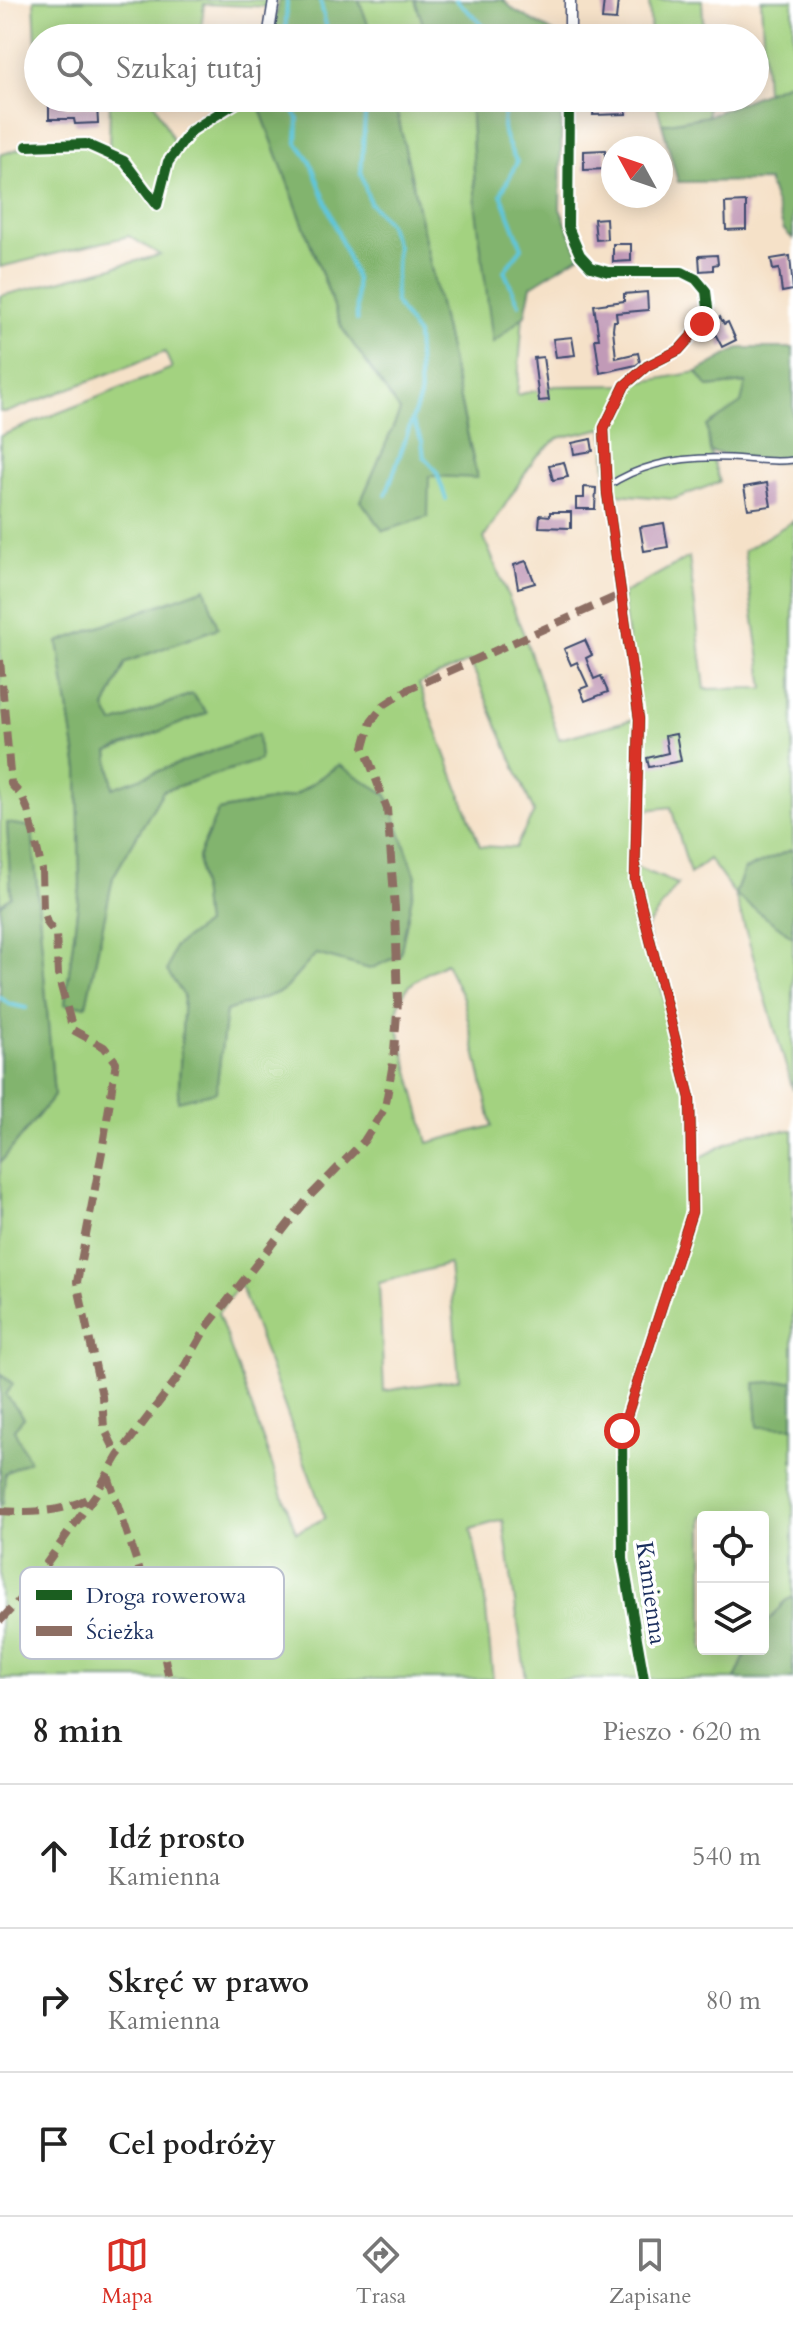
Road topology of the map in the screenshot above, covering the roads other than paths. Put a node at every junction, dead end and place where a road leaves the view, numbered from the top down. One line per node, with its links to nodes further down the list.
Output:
1 (274, 0): 3 (street)
2 (570, 0): 4 (street)
3 (270, 24)
4 (570, 24)
5 (221, 112): 7 (street)
6 (569, 112): 9 (street, Kamienna)
7 (27, 146)
8 (793, 460): 9 (lane)
9 (607, 487): 10 (street, Kamienna)
10 (644, 1679)

